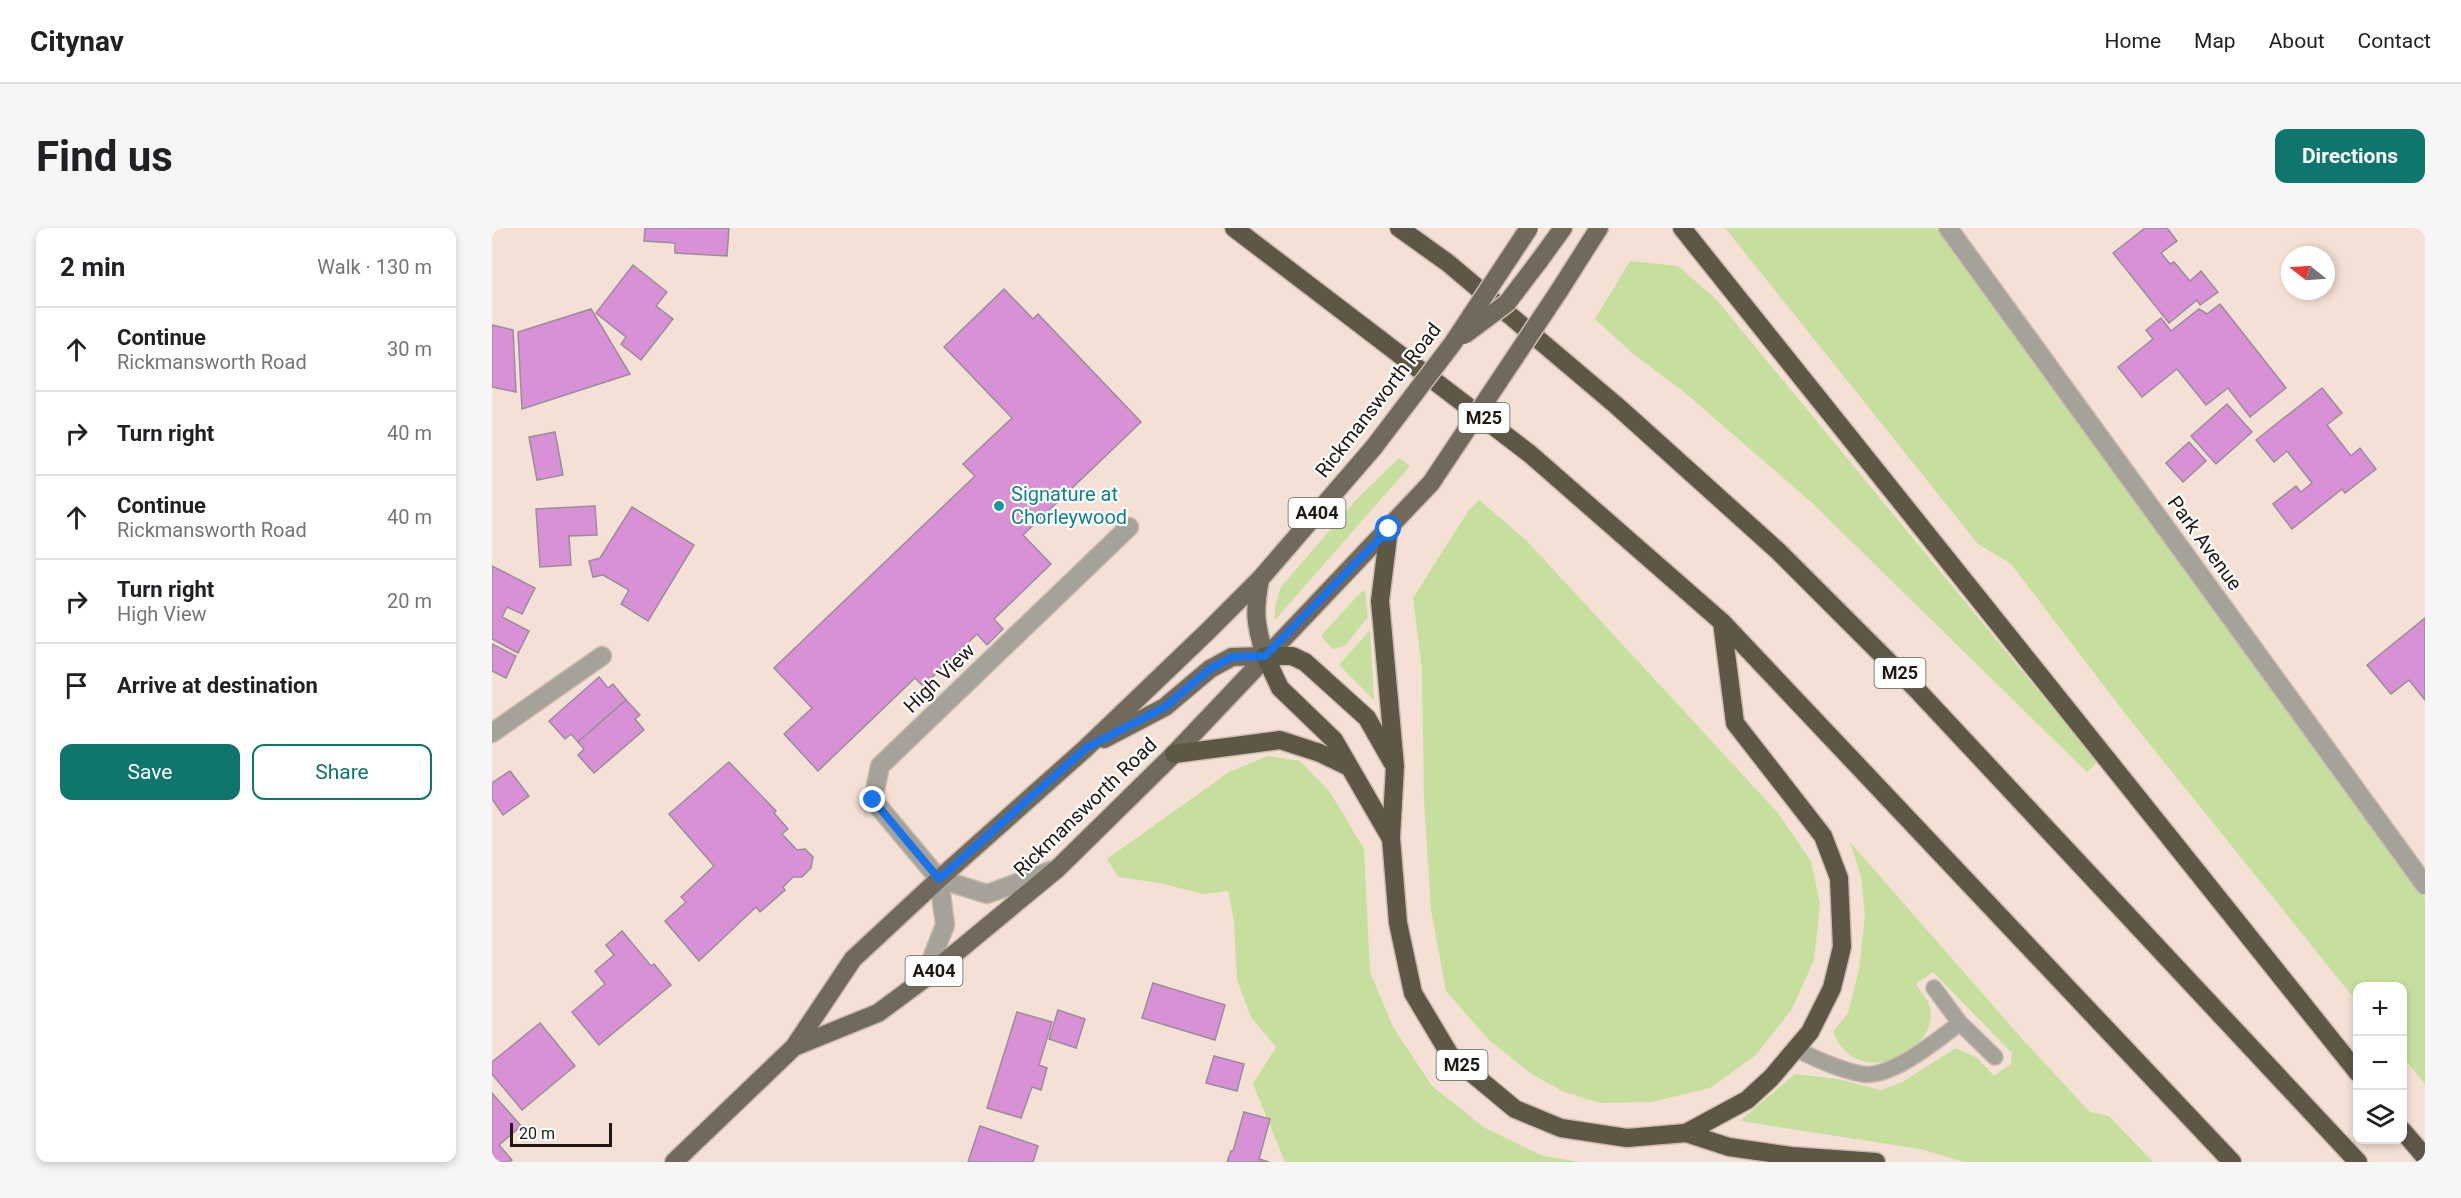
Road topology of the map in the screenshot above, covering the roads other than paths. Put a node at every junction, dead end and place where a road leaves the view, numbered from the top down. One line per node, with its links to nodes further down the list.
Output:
1 (1234, 228): 12 (highway, M25)
2 (1399, 228): 37 (highway, M25)
3 (1529, 228): 8 (main road, Rickmansworth Road / A404, bridge)
4 (1563, 228): 8 (main road, bridge)
5 (1599, 228): 10 (main road, Rickmansworth Road / A404, bridge)
6 (1682, 228): 30 (highway)
7 (1948, 228): 23 (street, Park Avenue)
8 (1453, 343): 11 (main road, Rickmansworth Road / A404, bridge)
9 (1129, 527): 22 (street, High View)
10 (1389, 529): 14 (main road, Rickmansworth Road / A404); 19 (highway, M25)
11 (1261, 578): 14 (main road); 16 (main road, Rickmansworth Road / A404)
12 (1722, 622): 28 (highway, M25); 36 (highway, M25)
13 (602, 656): 15 (street)
14 (1265, 656): 16 (main road); 17 (main road, Rickmansworth Road / A404); 18 (highway, M25); 19 (highway)
15 (492, 733)
16 (1086, 748): 22 (main road, Rickmansworth Road / A404)
17 (1174, 754): 18 (highway, M25); 21 (main road, Rickmansworth Road / A404)
18 (1347, 766): 20 (highway, M25)
19 (1395, 766): 20 (highway, M25)
20 (1391, 838): 31 (highway, M25)
21 (1057, 869): 22 (street); 24 (main road, Rickmansworth Road / A404)
22 (939, 879): 24 (street); 27 (main road, Rickmansworth Road / A404)
23 (2425, 885)
24 (924, 980): 27 (main road, Rickmansworth Road / A404)
25 (1934, 988): 26 (lane)
26 (1960, 1023): 28 (lane); 29 (lane)
27 (795, 1047): 34 (main road, Rickmansworth Road / A404)
28 (1796, 1049): 31 (highway, M25)
29 (1995, 1058)
30 (2353, 1067)
31 (1686, 1133): 35 (highway, M25)
32 (2407, 1135): 33 (highway)
33 (2425, 1157)
34 (674, 1162)
35 (1876, 1162)
36 (2232, 1162)
37 (2358, 1162)

